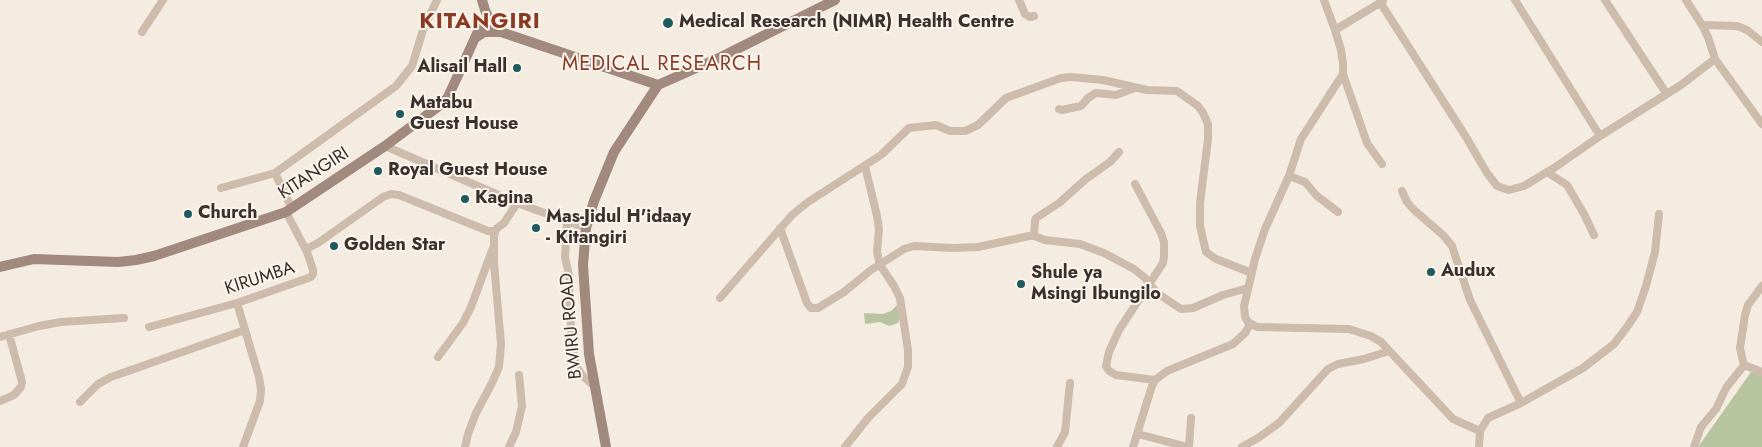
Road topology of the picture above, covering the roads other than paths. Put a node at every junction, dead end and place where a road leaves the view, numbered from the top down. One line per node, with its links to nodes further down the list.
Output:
1 (163, 0): 14 (street)
2 (437, 0): 29 (street)
3 (835, 0): 18 (main road)
4 (1019, 0): 10 (street)
5 (1324, 0): 13 (street)
6 (1515, 0): 23 (street)
7 (1605, 0): 20 (street)
8 (1686, 0): 12 (street)
9 (1382, 1): 13 (street); 28 (street)
10 (1034, 16)
11 (486, 21): 18 (main road); 24 (main road, KITANGIRI)
12 (1702, 25): 15 (street); 16 (street)
13 (1335, 30): 17 (street)
14 (142, 32)
15 (1762, 42)
16 (1714, 59): 20 (street); 22 (street)
17 (1343, 74): 26 (street); 30 (street)
18 (658, 85): 39 (main road, BWIRU ROAD)
19 (1135, 88): 21 (street); 27 (street); 48 (street)
20 (1666, 93): 23 (street)
21 (1059, 109)
22 (1762, 124)
23 (1600, 136): 28 (street)
24 (385, 146): 34 (street); 35 (main road, KITANGIRI)
25 (1119, 152): 43 (street)
26 (1382, 164)
27 (865, 166): 40 (street); 46 (street)
28 (1547, 172): 42 (street)
29 (275, 173): 32 (street); 35 (street, KIRUMBA)
30 (1289, 176): 36 (street); 48 (street)
31 (1135, 184): 49 (street)
32 (221, 188)
33 (1402, 191): 70 (street)
34 (517, 203): 38 (street); 41 (street)
35 (289, 211): 45 (street, KIRUMBA); 47 (main road, KITANGIRI)
36 (1338, 212)
37 (1659, 214): 70 (street)
38 (567, 222): 39 (street); 67 (street)
39 (586, 228): 67 (main road, BWIRU ROAD)
40 (780, 228): 46 (street); 52 (street)
41 (494, 231): 44 (street); 45 (street)
42 (1594, 235)
43 (1034, 236): 46 (street); 49 (street)
44 (494, 244): 61 (street); 75 (street)
45 (306, 249): 53 (street, KIRUMBA)
46 (880, 265): 78 (street)
47 (0, 267)
48 (1252, 273): 51 (street)
49 (1150, 284): 51 (street); 65 (street)
50 (1762, 286): 62 (street)
51 (1248, 288): 55 (street)
52 (720, 298)
53 (237, 303): 56 (street, KIRUMBA); 57 (street)
54 (124, 318): 58 (street)
55 (1250, 324): 60 (street); 65 (street)
56 (149, 327)
57 (245, 330): 69 (street); 74 (street)
58 (9, 334): 59 (street); 68 (street)
59 (0, 337)
60 (1389, 351): 72 (street); 82 (street)
61 (438, 357)
62 (1744, 366): 63 (street); 84 (street)
63 (1762, 372)
64 (519, 375): 76 (street)
65 (1155, 380): 73 (street)
66 (1070, 383): 79 (street)
67 (594, 386): 77 (main road, BWIRU ROAD)
68 (0, 401)
69 (80, 402)
70 (1521, 403): 72 (street)
71 (1192, 418): 81 (street)
72 (1480, 430): 83 (street)
73 (1138, 434): 80 (street); 81 (street)
74 (244, 447)
75 (465, 447)
76 (509, 447)
77 (606, 447)
78 (845, 447)
79 (1057, 447)
80 (1133, 447)
81 (1188, 447)
82 (1242, 447)
83 (1479, 447)
84 (1694, 447)

